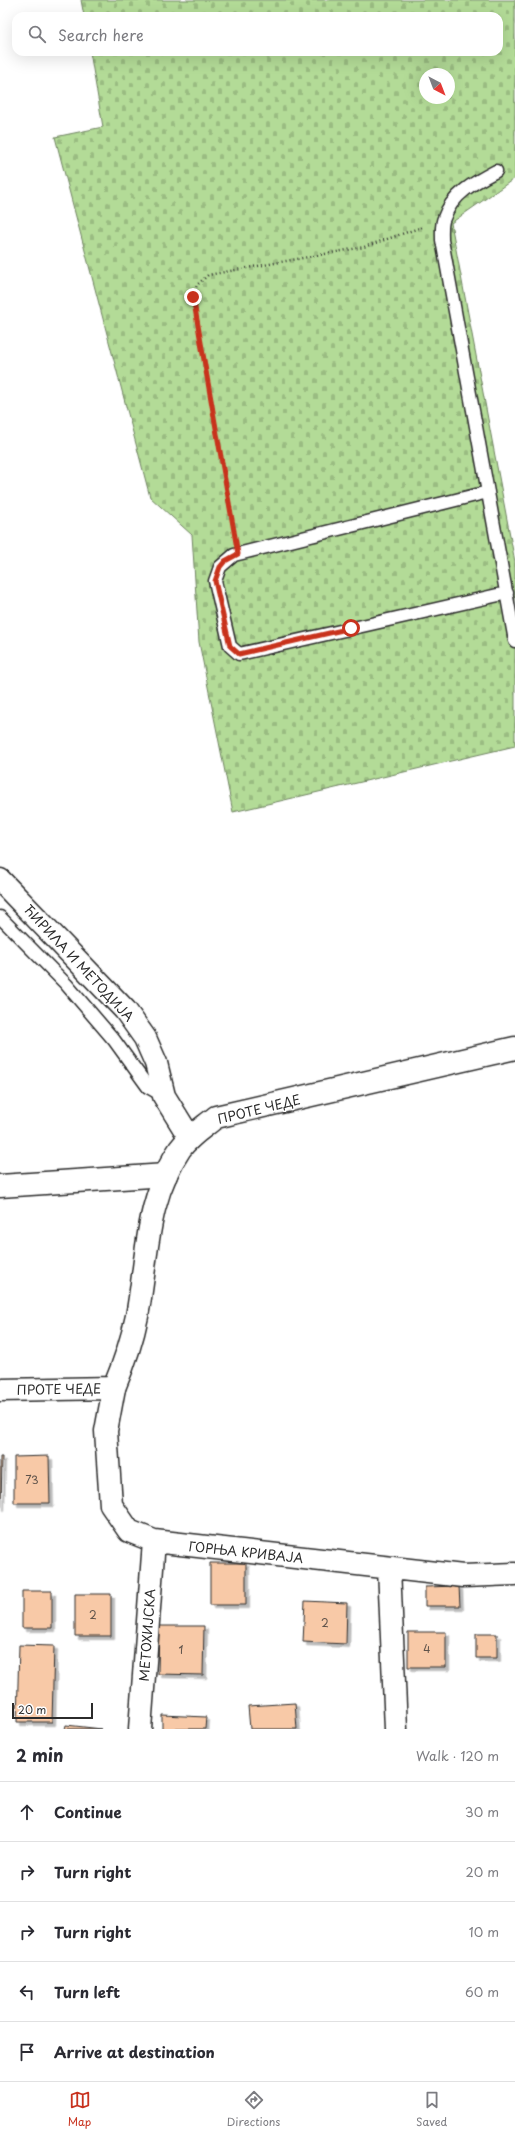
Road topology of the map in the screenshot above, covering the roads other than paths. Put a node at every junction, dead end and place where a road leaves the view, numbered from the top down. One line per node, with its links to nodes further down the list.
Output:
1 (496, 172): 2 (lane)
2 (488, 492): 3 (lane); 3 (lane)
3 (507, 593): 4 (lane)
4 (515, 641)
5 (0, 880): 8 (street, ЋИРИЛА И МЕТОДИЈА)
6 (0, 917): 8 (lane)
7 (515, 1048): 9 (street, ПРОТЕ ЧЕДЕ)
8 (164, 1096): 9 (street, ЋИРИЛА И МЕТОДИЈА)
9 (190, 1138): 10 (street, ПРОТЕ ЧЕДЕ)
10 (166, 1175): 11 (street); 12 (street, ПРОТЕ ЧЕДЕ)
11 (0, 1186)
12 (114, 1388): 13 (street, ПРОТЕ ЧЕДЕ); 14 (street, ГОРЊА КРИВАЈА)
13 (0, 1390)
14 (154, 1541): 15 (street, ГОРЊА КРИВАЈА); 17 (street, МЕТОХИЈСКА)
15 (389, 1568): 16 (street, ГОРЊА КРИВАЈА); 18 (street)
16 (515, 1574)
17 (140, 1729)
18 (396, 1729)

